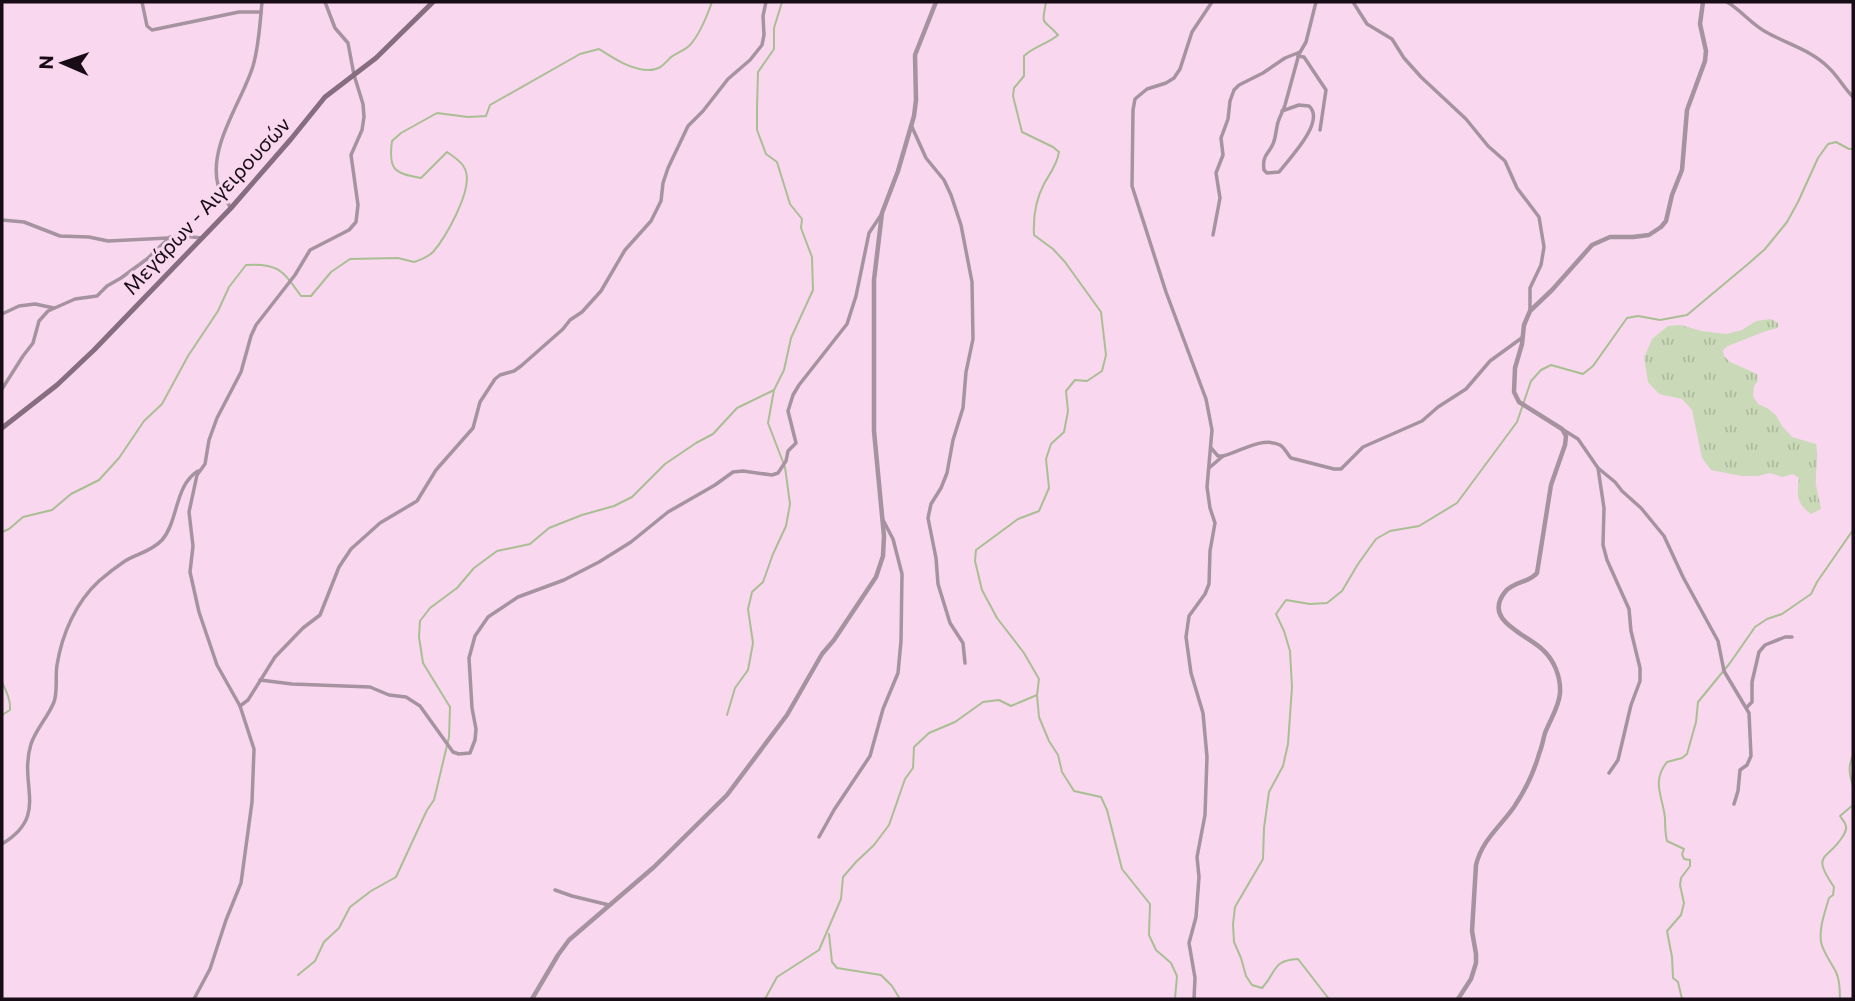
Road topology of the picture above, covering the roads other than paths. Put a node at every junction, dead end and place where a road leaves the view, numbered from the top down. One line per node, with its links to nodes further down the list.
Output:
1 (142, 2): 12 (street)
2 (262, 2): 12 (street)
3 (325, 2): 14 (street)
4 (433, 2): 14 (main road, Μεγάρων - Αιγειρουσών)
5 (766, 2): 40 (street)
6 (936, 2): 17 (street)
7 (1212, 2): 32 (street)
8 (1316, 2): 13 (street)
9 (1353, 2): 26 (street)
10 (1703, 2): 26 (street)
11 (1727, 2): 15 (street)
12 (261, 12): 19 (street)
13 (1299, 54): 16 (street); 18 (street); 22 (street)
14 (354, 75): 19 (main road, Μεγάρων - Αιγειρουσών); 36 (street)
15 (1853, 97)
16 (1282, 111): 16 (street)
17 (911, 125): 20 (street); 39 (street)
18 (1321, 130)
19 (231, 208): 24 (main road, Μεγάρων - Αιγειρουσών)
20 (883, 212): 37 (street); 40 (street)
21 (2, 220): 23 (street)
22 (1213, 235)
23 (169, 238): 24 (street); 25 (street)
24 (203, 238): 30 (main road, Μεγάρων - Αιγειρουσών)
25 (54, 308): 27 (street); 29 (street)
26 (1530, 311): 28 (street)
27 (2, 314)
28 (1523, 337): 31 (street); 33 (street)
29 (2, 389)
30 (2, 428)
31 (1562, 429): 35 (street); 52 (street)
32 (1210, 447): 33 (street); 34 (street)
33 (1223, 457): 34 (street)
34 (1209, 468): 51 (street)
35 (1598, 468): 42 (street); 43 (street)
36 (200, 470): 41 (street); 46 (street)
37 (883, 520): 45 (street); 48 (street)
38 (1792, 636): 42 (street)
39 (965, 663)
40 (260, 680): 41 (street)
41 (240, 706): 49 (street)
42 (1747, 707): 44 (street)
43 (1609, 773)
44 (1734, 804)
45 (819, 837)
46 (2, 844)
47 (555, 890): 48 (street)
48 (609, 905): 50 (street)
49 (194, 999)
50 (532, 999)
51 (1193, 999)
52 (1458, 999)

